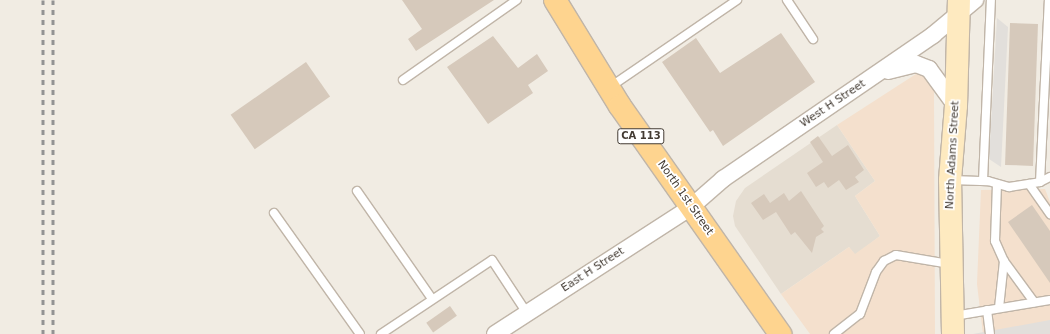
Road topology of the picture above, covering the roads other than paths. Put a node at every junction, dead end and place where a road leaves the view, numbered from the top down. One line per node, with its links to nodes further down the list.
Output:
1 (518, 0): 10 (lane)
2 (554, 0): 11 (main road, North 1st Street / CA 113)
3 (737, 0): 11 (lane)
4 (787, 0): 8 (lane)
5 (991, 0): 15 (lane)
6 (1049, 0): 16 (lane)
7 (965, 4): 9 (street, West H Street); 12 (street, North Adams Street)
8 (813, 39)
9 (878, 73): 12 (street); 20 (street, West H Street)
10 (403, 80)
11 (609, 88): 20 (main road, North 1st Street / CA 113)
12 (956, 106): 14 (street, North Adams Street)
13 (1050, 177): 16 (lane)
14 (950, 180): 15 (lane); 24 (street, North Adams Street)
15 (983, 181): 17 (lane)
16 (1040, 182): 18 (lane)
17 (997, 184): 18 (lane); 23 (lane)
18 (1029, 184): 22 (lane)
19 (357, 192): 25 (lane)
20 (691, 207): 30 (street, East H Street); 35 (main road, North 1st Street / CA 113)
21 (274, 213): 32 (lane)
22 (1050, 214)
23 (1004, 261): 27 (lane); 28 (lane)
24 (950, 264): 31 (street, North Adams Street); 36 (lane)
25 (432, 300): 30 (lane); 33 (lane)
26 (1050, 300): 27 (lane)
27 (1034, 302): 28 (lane)
28 (999, 308): 29 (lane)
29 (987, 310): 31 (lane); 37 (lane)
30 (527, 313): 34 (street, East H Street)
31 (952, 325)
32 (360, 334)
33 (381, 334)
34 (495, 334)
35 (780, 334)
36 (834, 334)
37 (990, 334)

